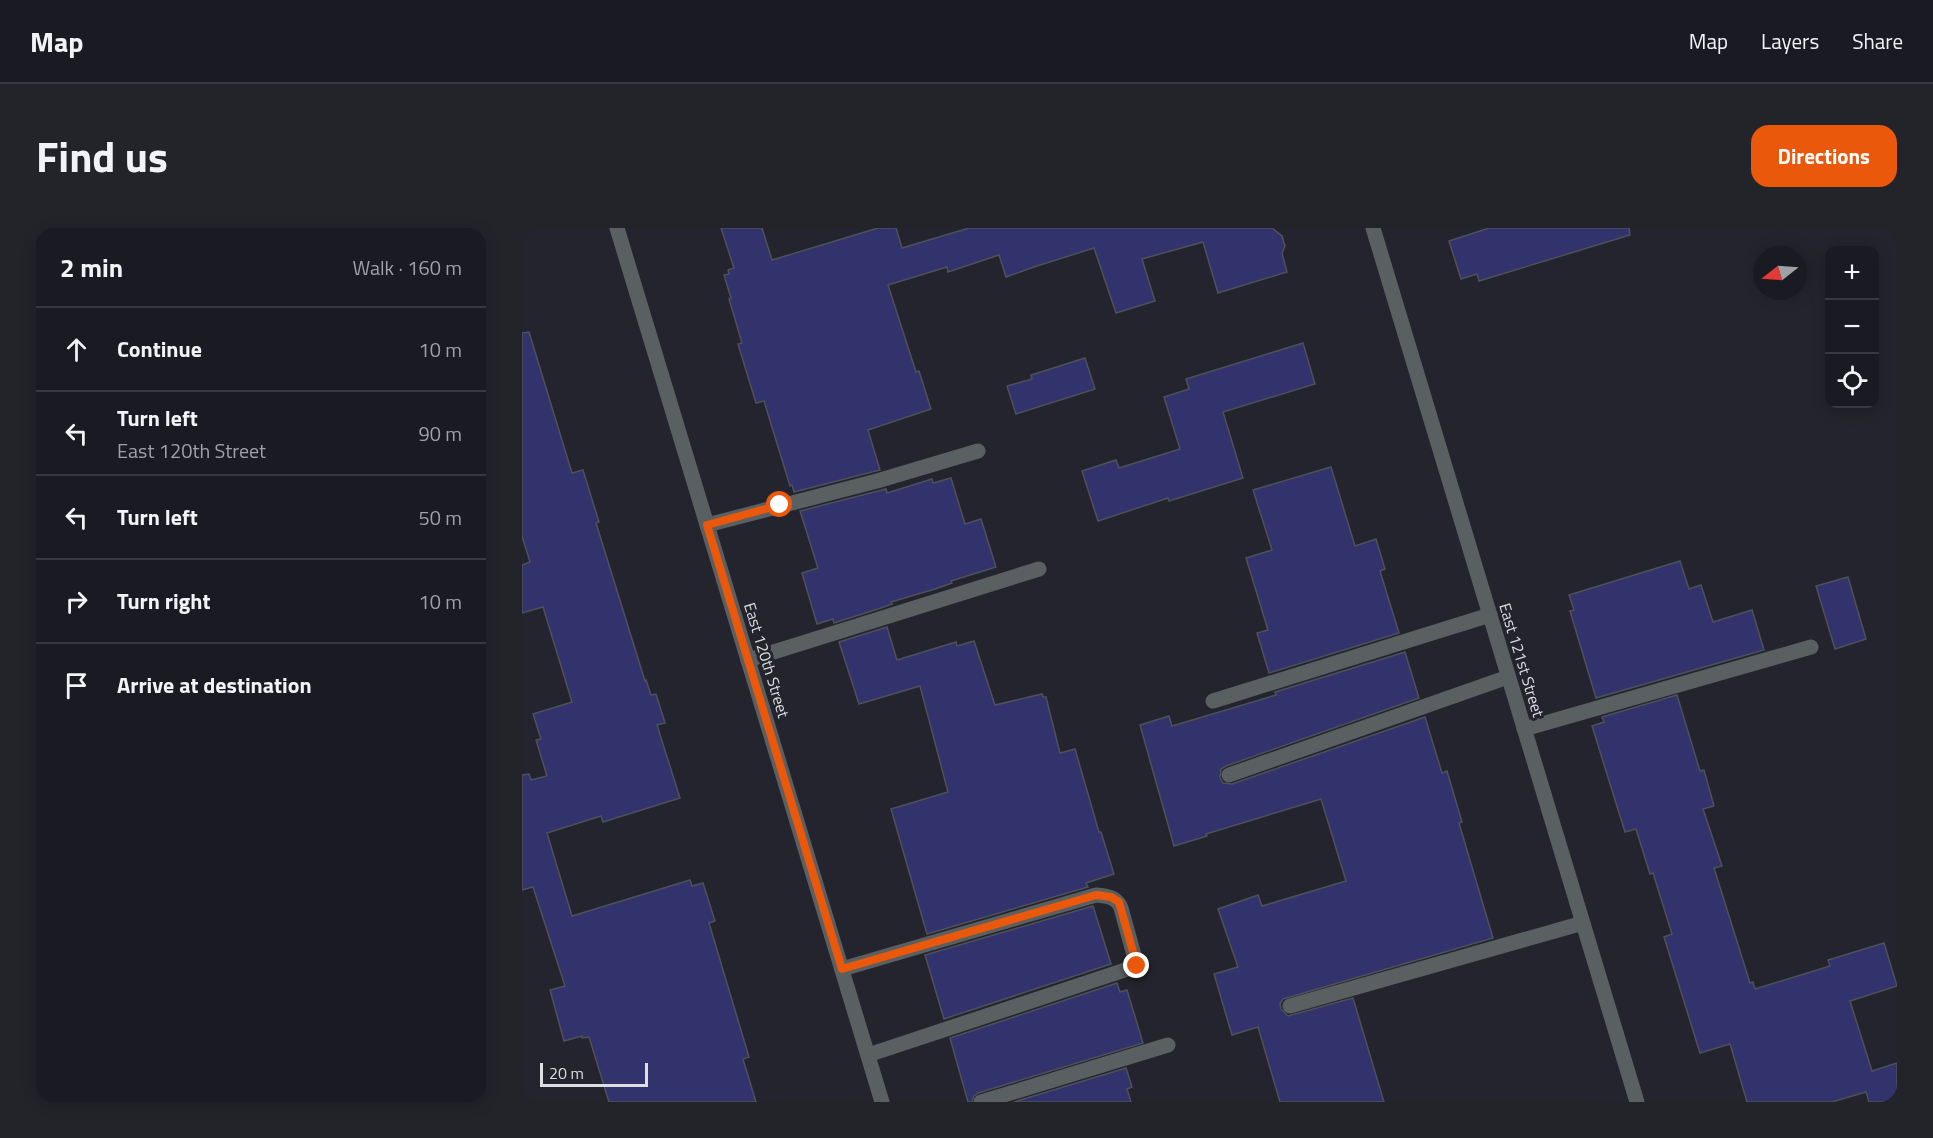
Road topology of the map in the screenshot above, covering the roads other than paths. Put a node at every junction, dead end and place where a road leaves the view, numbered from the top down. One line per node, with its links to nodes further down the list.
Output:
1 (617, 228): 4 (street, East 120th Street)
2 (1373, 228): 6 (street, East 121st Street)
3 (978, 451): 4 (street)
4 (707, 525): 8 (street, East 120th Street)
5 (1039, 569): 8 (street)
6 (1490, 615): 9 (street, East 121st Street); 10 (street)
7 (1811, 647): 11 (street)
8 (748, 660): 14 (street, East 120th Street)
9 (1508, 677): 11 (street, East 121st Street); 12 (street)
10 (1214, 701)
11 (1524, 729): 13 (street, East 121st Street)
12 (1229, 775)
13 (1583, 923): 15 (street); 20 (street, East 121st Street)
14 (842, 969): 17 (street, East 120th Street); 17 (street)
15 (1290, 1006)
16 (1168, 1045): 19 (street)
17 (868, 1055): 18 (street, East 120th Street)
18 (882, 1102)
19 (981, 1102)
20 (1636, 1102)

